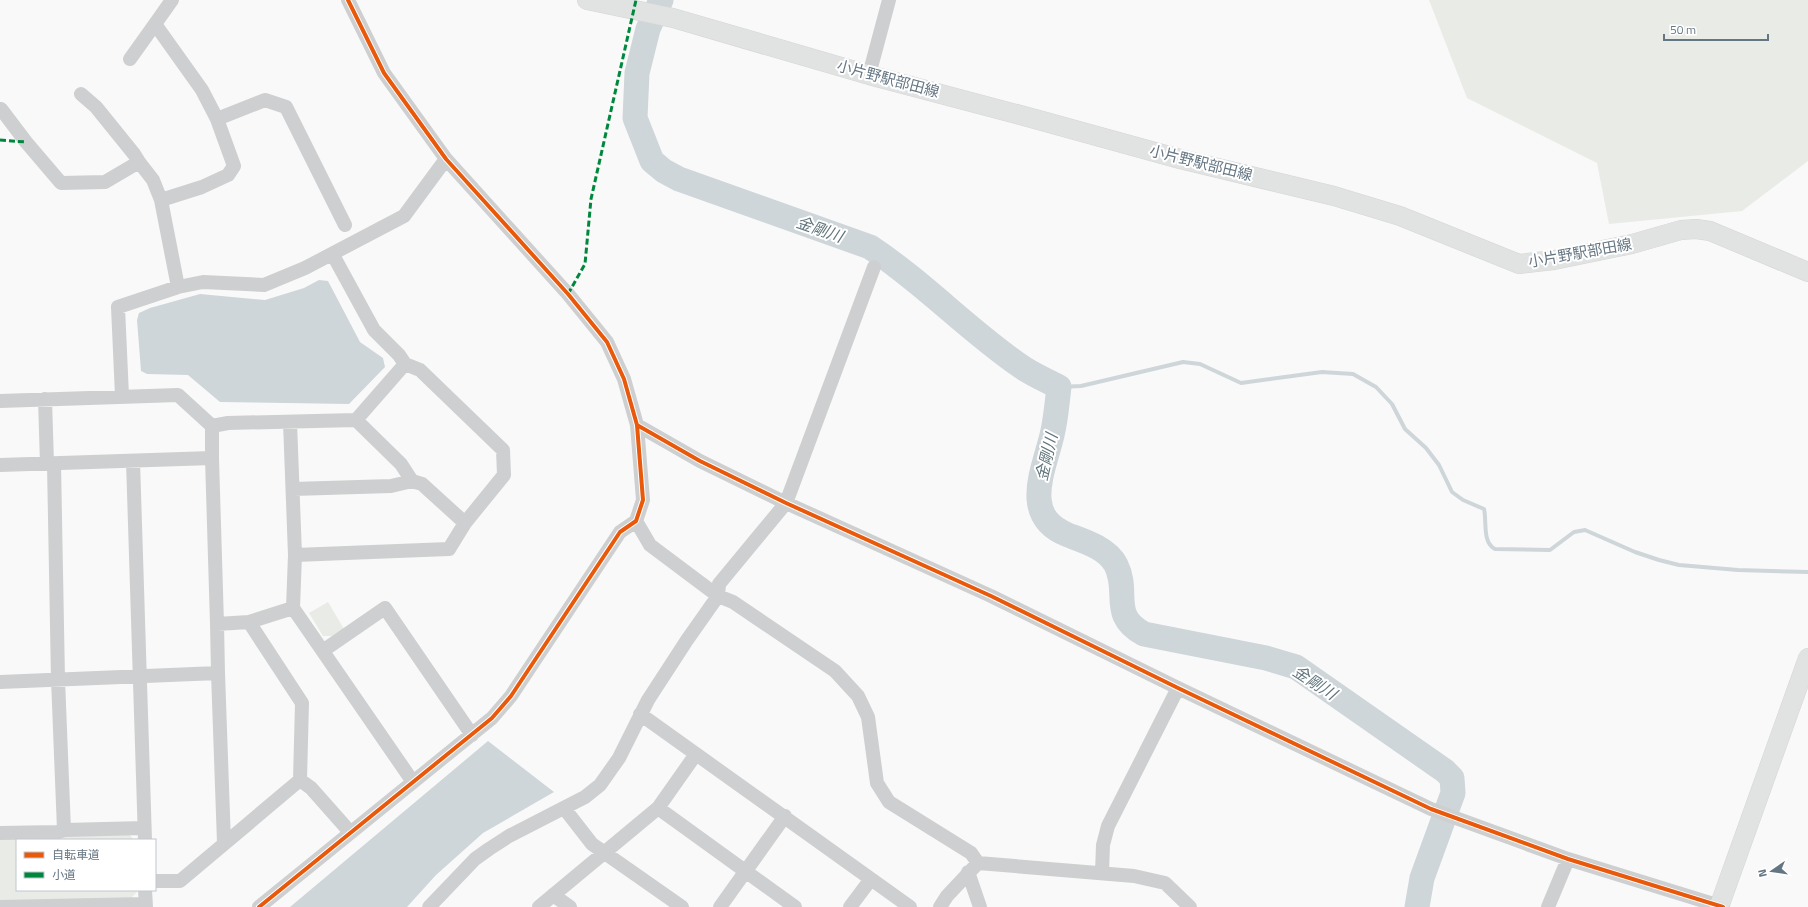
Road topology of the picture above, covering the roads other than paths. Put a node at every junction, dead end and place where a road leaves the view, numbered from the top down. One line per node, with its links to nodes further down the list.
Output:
1 (172, 0): 5 (street)
2 (348, 0): 11 (street)
3 (587, 0): 7 (main road, 小片野駅部田線)
4 (889, 0): 7 (street)
5 (154, 24): 6 (street); 10 (street)
6 (130, 59)
7 (869, 75): 17 (main road, 小片野駅部田線)
8 (81, 94): 12 (street)
9 (1, 110): 12 (street)
10 (217, 119): 13 (street); 14 (street)
11 (446, 159): 15 (street); 25 (street)
12 (139, 162): 13 (street)
13 (161, 200): 18 (street)
14 (345, 225)
15 (333, 255): 18 (street); 19 (street)
16 (874, 268): 33 (street)
17 (1808, 272)
18 (178, 287): 20 (street)
19 (405, 364): 23 (street); 35 (street)
20 (122, 396): 21 (street); 26 (street)
21 (45, 399): 22 (street); 29 (street)
22 (0, 401)
23 (356, 420): 24 (street); 31 (street)
24 (290, 422): 26 (street); 32 (street)
25 (637, 425): 33 (street); 34 (street)
26 (212, 426): 27 (street)
27 (212, 458): 28 (street); 40 (street)
28 (133, 461): 29 (street); 44 (street)
29 (50, 464): 30 (street); 45 (street)
30 (0, 466)
31 (412, 481): 32 (street); 35 (street)
32 (293, 489): 36 (street)
33 (786, 503): 37 (street); 47 (street)
34 (636, 522): 37 (street); 49 (street)
35 (465, 523): 36 (street)
36 (295, 555): 38 (street)
37 (718, 596): 48 (street); 63 (street)
38 (293, 608): 39 (street); 41 (street)
39 (249, 622): 40 (street); 51 (street)
40 (217, 624): 43 (street)
41 (324, 650): 49 (street); 52 (street)
42 (1808, 658): 71 (main road)
43 (218, 673): 44 (street); 60 (street)
44 (140, 677): 45 (street); 59 (street)
45 (58, 679): 46 (street); 56 (street)
46 (0, 682)
47 (1178, 688): 62 (street); 65 (street)
48 (640, 714): 50 (street); 53 (street)
49 (472, 735): 52 (street)
50 (696, 754): 54 (street); 55 (street)
51 (300, 780): 57 (street); 60 (street)
52 (413, 782): 57 (street)
53 (564, 808): 61 (street); 74 (street)
54 (658, 808): 61 (street); 64 (street)
55 (785, 816): 64 (street); 66 (street)
56 (64, 830): 58 (street); 59 (street)
57 (350, 832): 73 (street)
58 (0, 833)
59 (144, 834)
60 (224, 843): 67 (street)
61 (605, 852): 68 (street); 77 (street)
62 (1568, 859): 71 (street); 84 (street)
63 (973, 868): 65 (street); 82 (street); 83 (street)
64 (745, 872): 78 (street); 79 (street)
65 (1102, 873): 70 (street)
66 (871, 879): 80 (street); 81 (street)
67 (156, 881)
68 (553, 895): 75 (street); 76 (street)
69 (145, 900): 72 (street)
70 (1182, 904)
71 (1720, 906)
72 (0, 907)
73 (259, 907)
74 (429, 907)
75 (539, 907)
76 (570, 907)
77 (682, 907)
78 (720, 907)
79 (794, 907)
80 (850, 907)
81 (910, 907)
82 (940, 907)
83 (980, 907)
84 (1548, 907)

